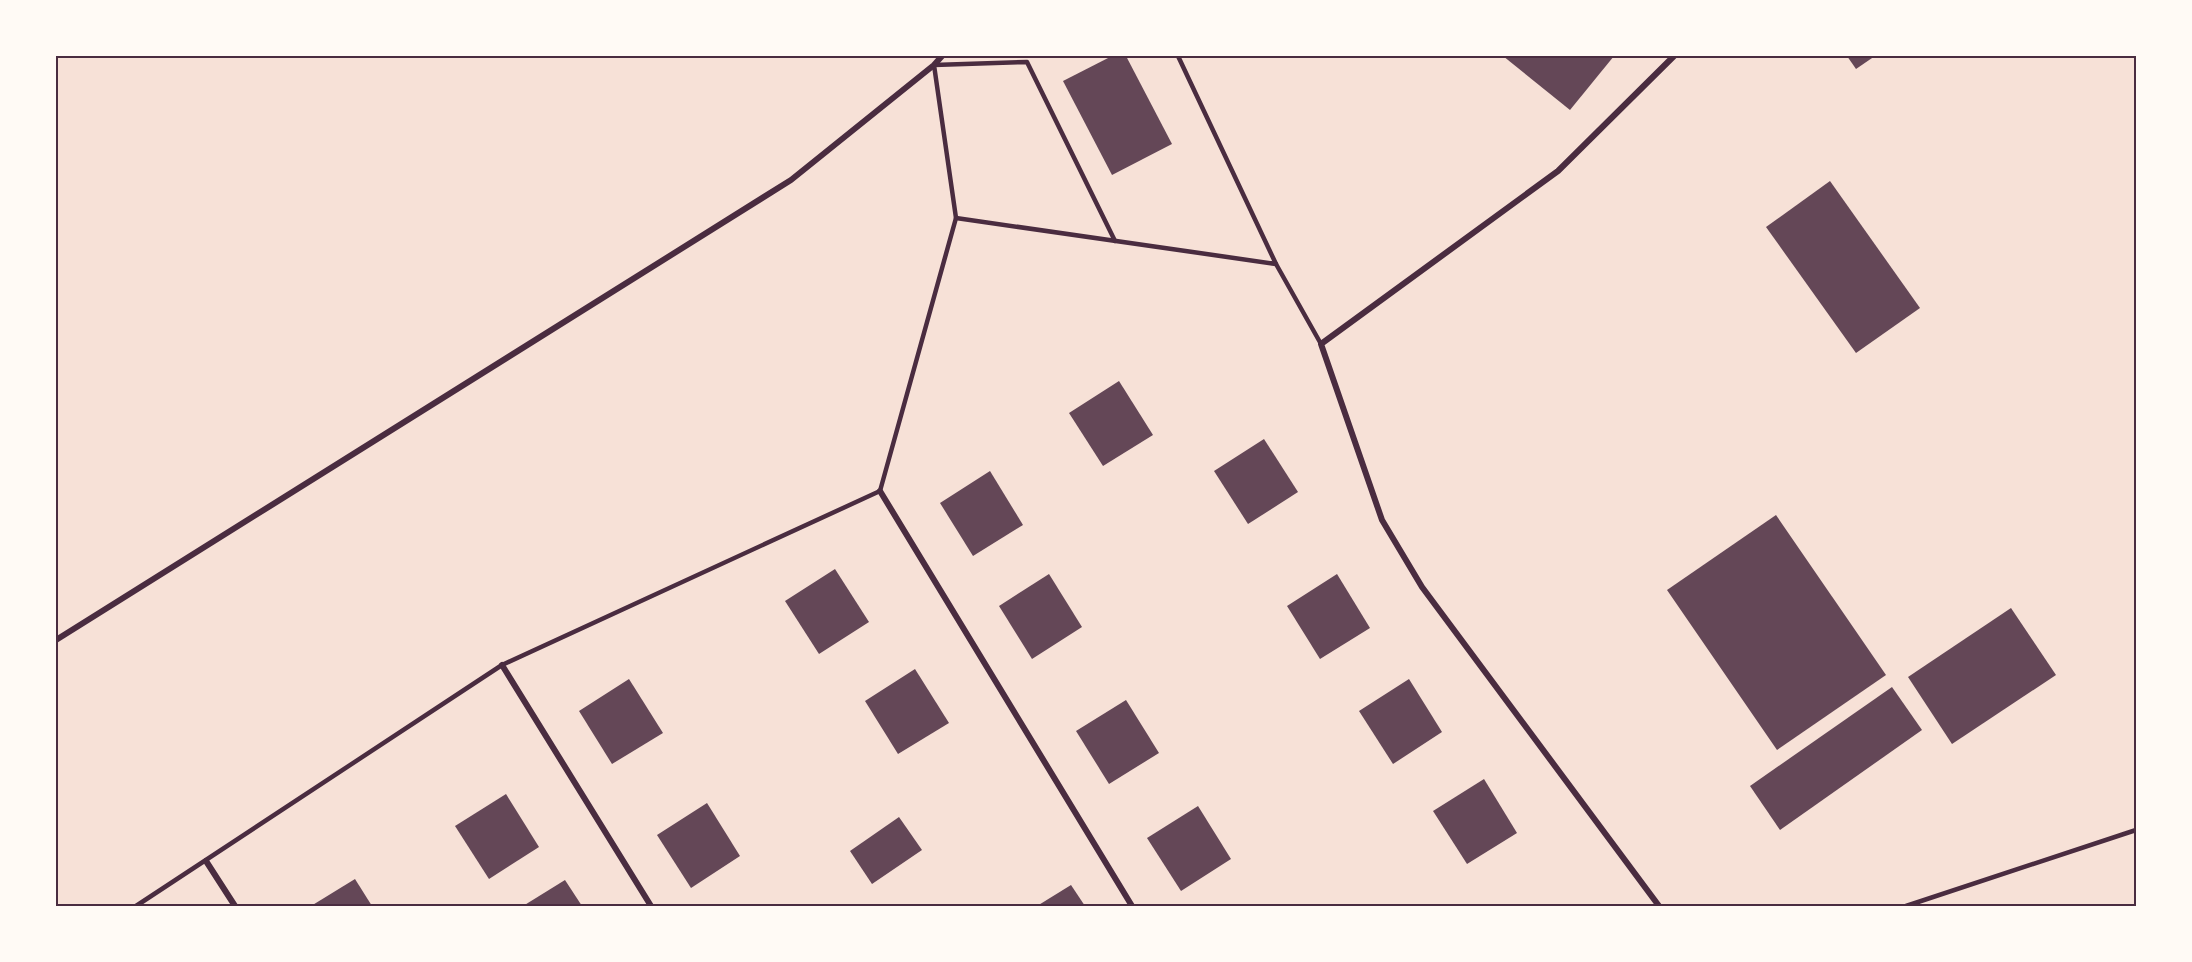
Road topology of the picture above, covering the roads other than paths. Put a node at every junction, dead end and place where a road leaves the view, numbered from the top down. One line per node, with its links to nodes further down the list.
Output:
1 (942, 56): 4 (street)
2 (1178, 56): 7 (lane)
3 (1674, 56): 8 (street)
4 (934, 65): 5 (lane); 6 (lane); 10 (street)
5 (956, 218): 6 (lane); 9 (lane)
6 (1115, 241): 7 (lane)
7 (1276, 264): 8 (lane)
8 (1321, 344): 18 (street)
9 (880, 491): 11 (lane); 17 (street)
10 (56, 640)
11 (502, 665): 13 (lane); 16 (street)
12 (2136, 830): 19 (lane)
13 (206, 861): 14 (lane); 15 (street)
14 (136, 906)
15 (235, 906)
16 (651, 906)
17 (1132, 906)
18 (1659, 906)
19 (1906, 906)

